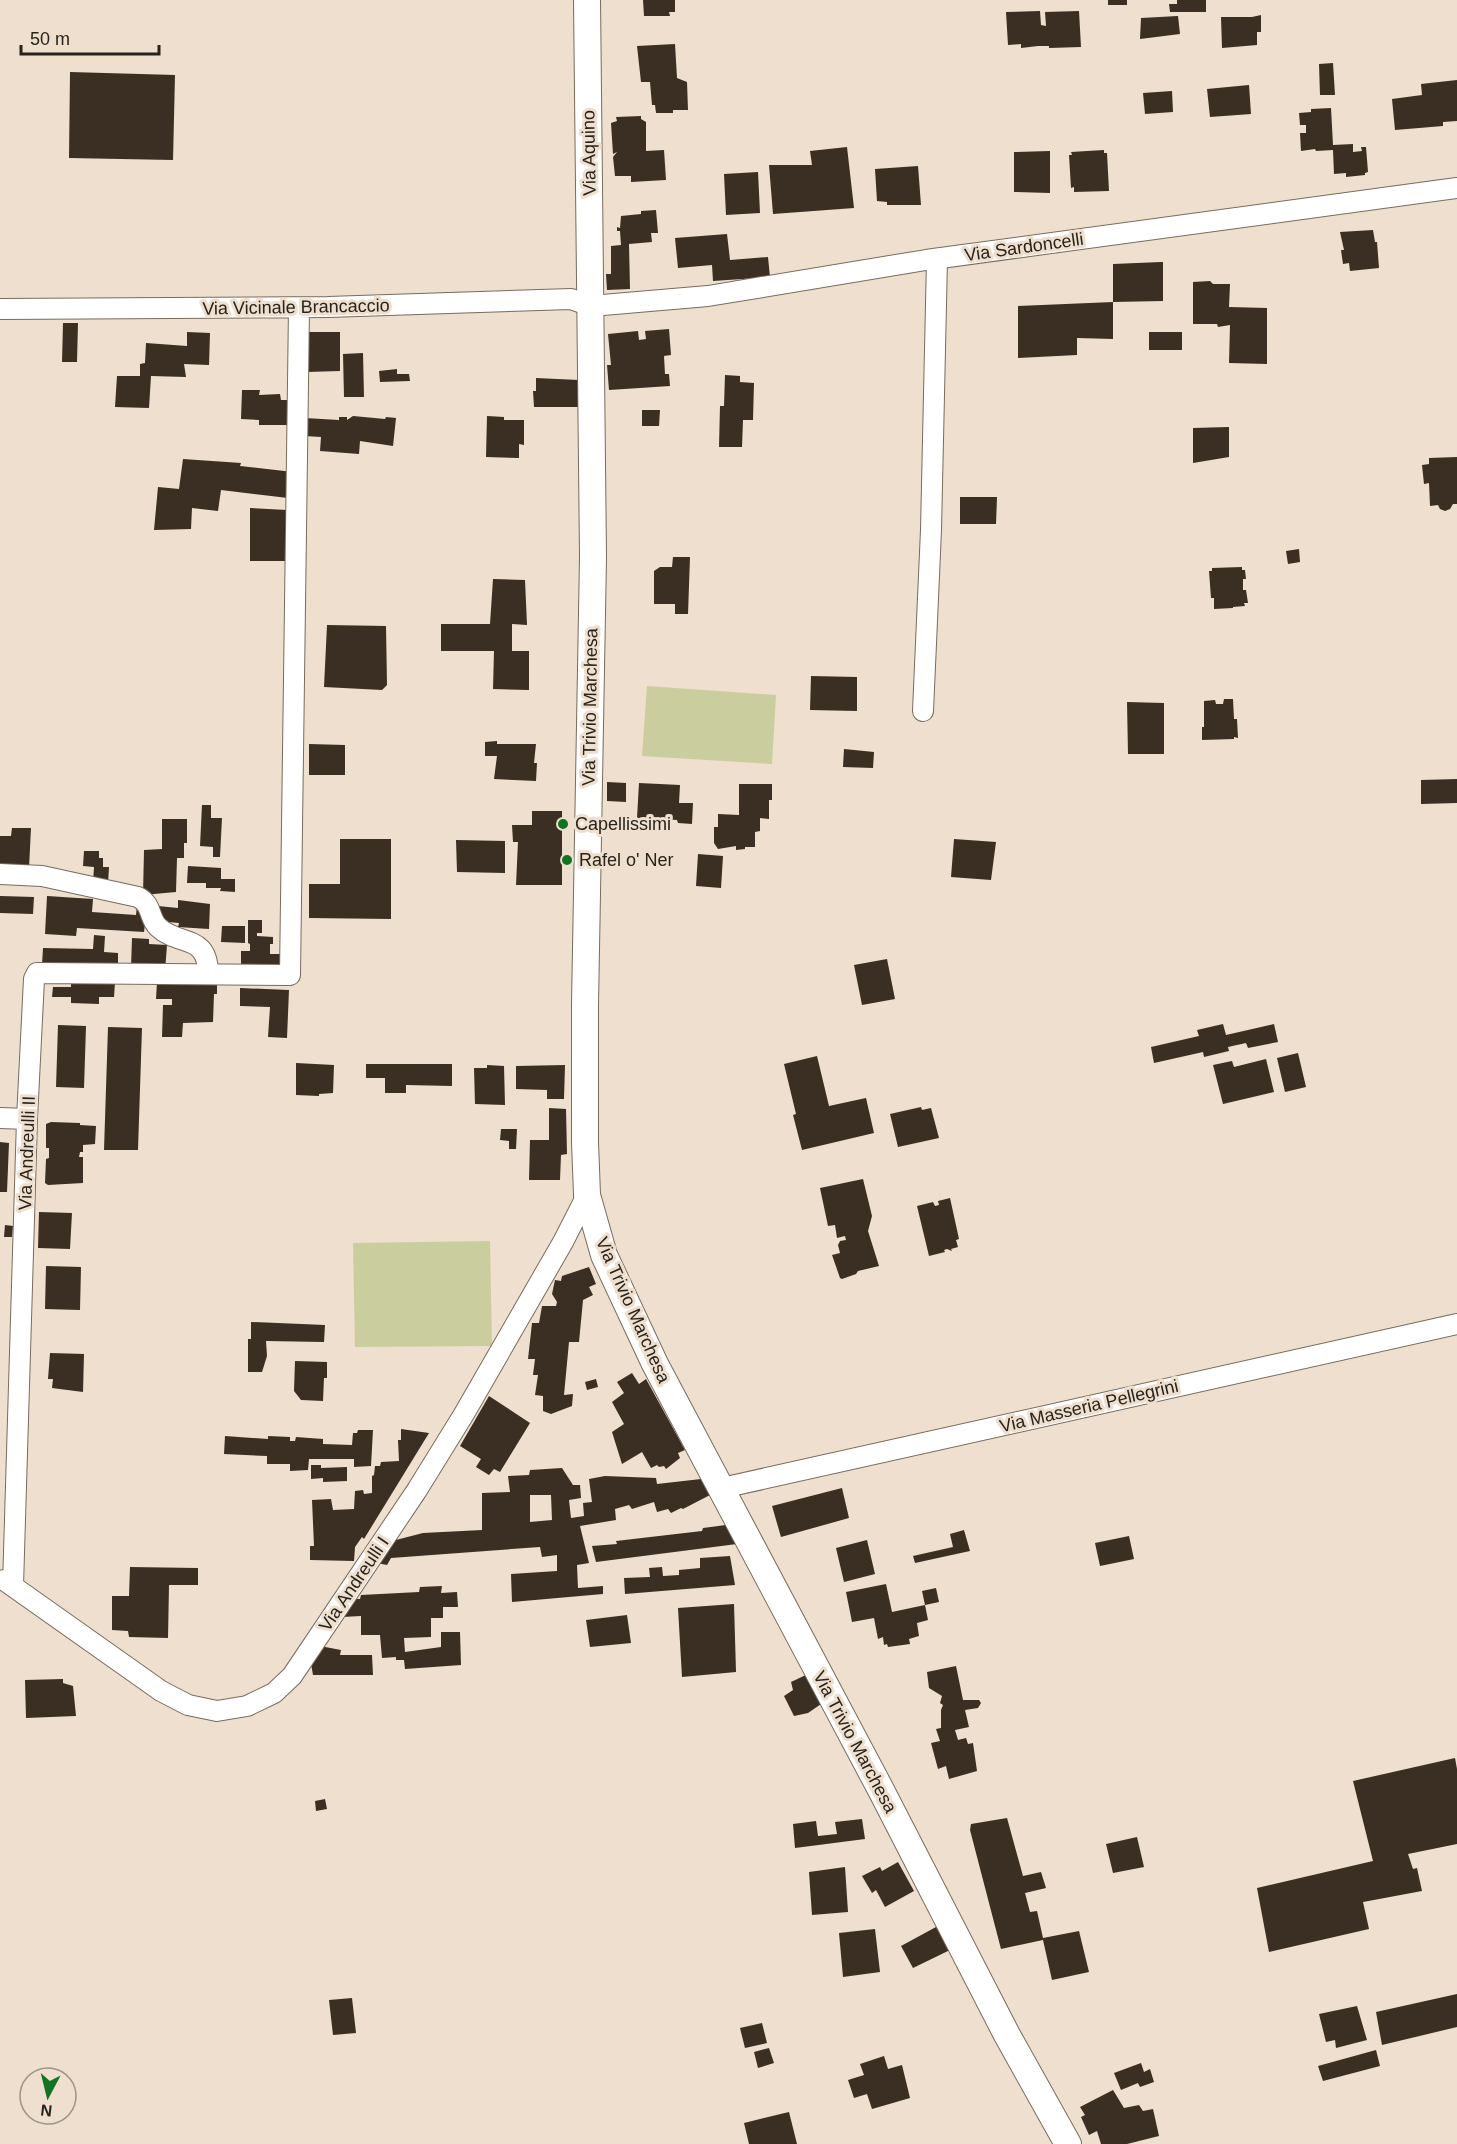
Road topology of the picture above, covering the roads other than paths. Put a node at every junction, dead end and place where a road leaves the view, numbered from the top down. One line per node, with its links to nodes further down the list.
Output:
1 (587, 0): 4 (street, Via Aquino)
2 (1457, 188): 3 (street, Via Sardoncelli)
3 (937, 259): 4 (street, Via Sardoncelli); 7 (street)
4 (591, 306): 5 (street, Via Vicinale Brancaccio); 12 (street, Via Trivio Marchesa)
5 (299, 308): 6 (street, Via Vicinale Brancaccio); 9 (street, Via Andreulli II)
6 (0, 309)
7 (923, 711)
8 (0, 874): 9 (street)
9 (208, 974): 11 (street, Via Andreulli II)
10 (0, 1118): 11 (street)
11 (27, 1119): 15 (street, Via Andreulli II)
12 (587, 1195): 14 (street, Via Trivio Marchesa); 15 (street, Via Andreulli I)
13 (1457, 1324): 14 (street, Via Masseria Pellegrini)
14 (722, 1488): 16 (street, Via Trivio Marchesa)
15 (6, 1582)
16 (1068, 2144)

